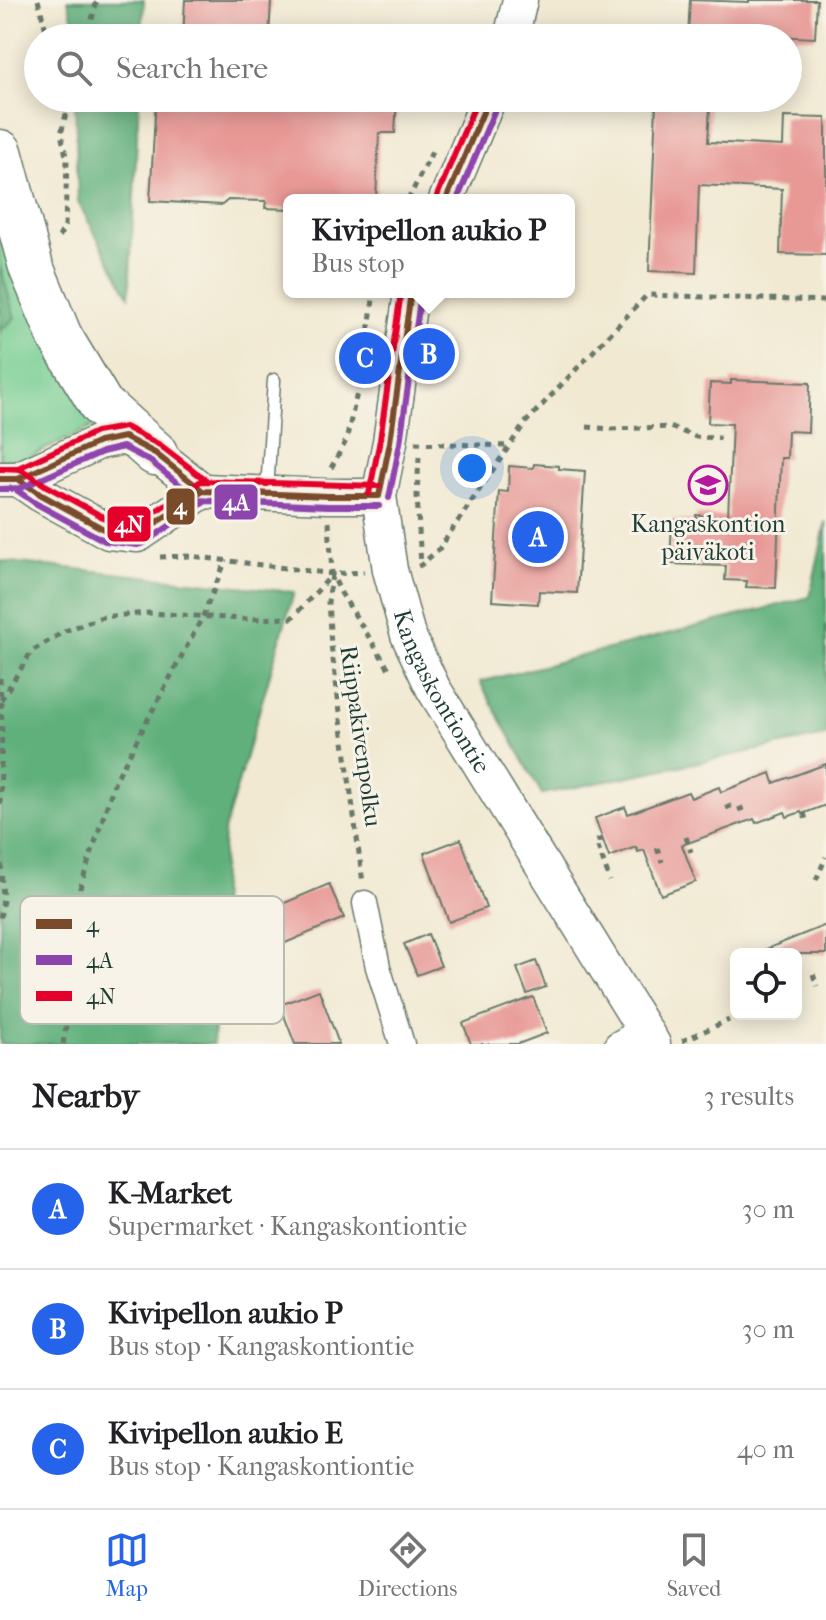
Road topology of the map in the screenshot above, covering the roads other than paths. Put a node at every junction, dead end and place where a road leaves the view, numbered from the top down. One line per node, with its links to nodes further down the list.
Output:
1 (520, 0): 2 (street)
2 (514, 24)
3 (483, 112): 5 (street)
4 (0, 152): 8 (highway)
5 (449, 194)
6 (410, 298): 12 (street, Kangaskontiontie)
7 (274, 380): 11 (lane)
8 (155, 453): 9 (street); 10 (street); 13 (street)
9 (9, 479): 13 (street)
10 (203, 491): 11 (street); 13 (street)
11 (267, 494): 12 (street)
12 (379, 496): 15 (street, Kangaskontiontie)
13 (161, 520)
14 (365, 903): 16 (street)
15 (649, 1040)
16 (402, 1044)

